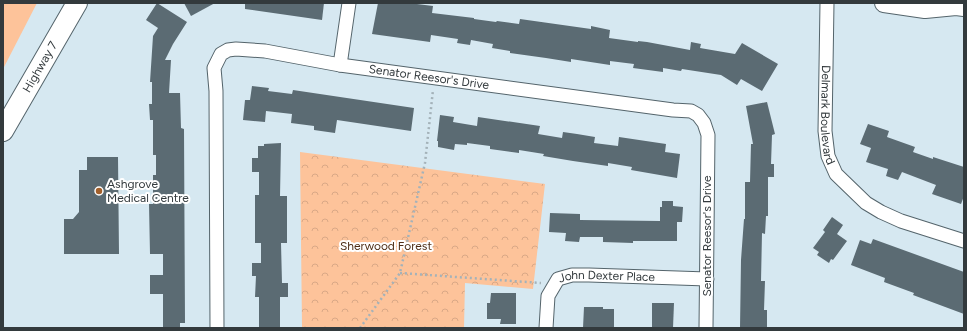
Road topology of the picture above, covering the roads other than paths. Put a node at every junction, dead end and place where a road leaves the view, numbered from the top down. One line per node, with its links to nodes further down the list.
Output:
1 (77, 3): 7 (main road, Highway 7)
2 (349, 3): 6 (street)
3 (827, 3): 8 (street, Delmark Boulevard)
4 (884, 3): 5 (main road)
5 (957, 5)
6 (340, 65): 9 (street, Senator Reesor's Drive); 10 (street, Senator Reesor's Drive)
7 (3, 131)
8 (964, 241)
9 (707, 279): 11 (street, John Dexter Place); 12 (street, Senator Reesor's Drive)
10 (217, 328)
11 (546, 328)
12 (706, 328)

